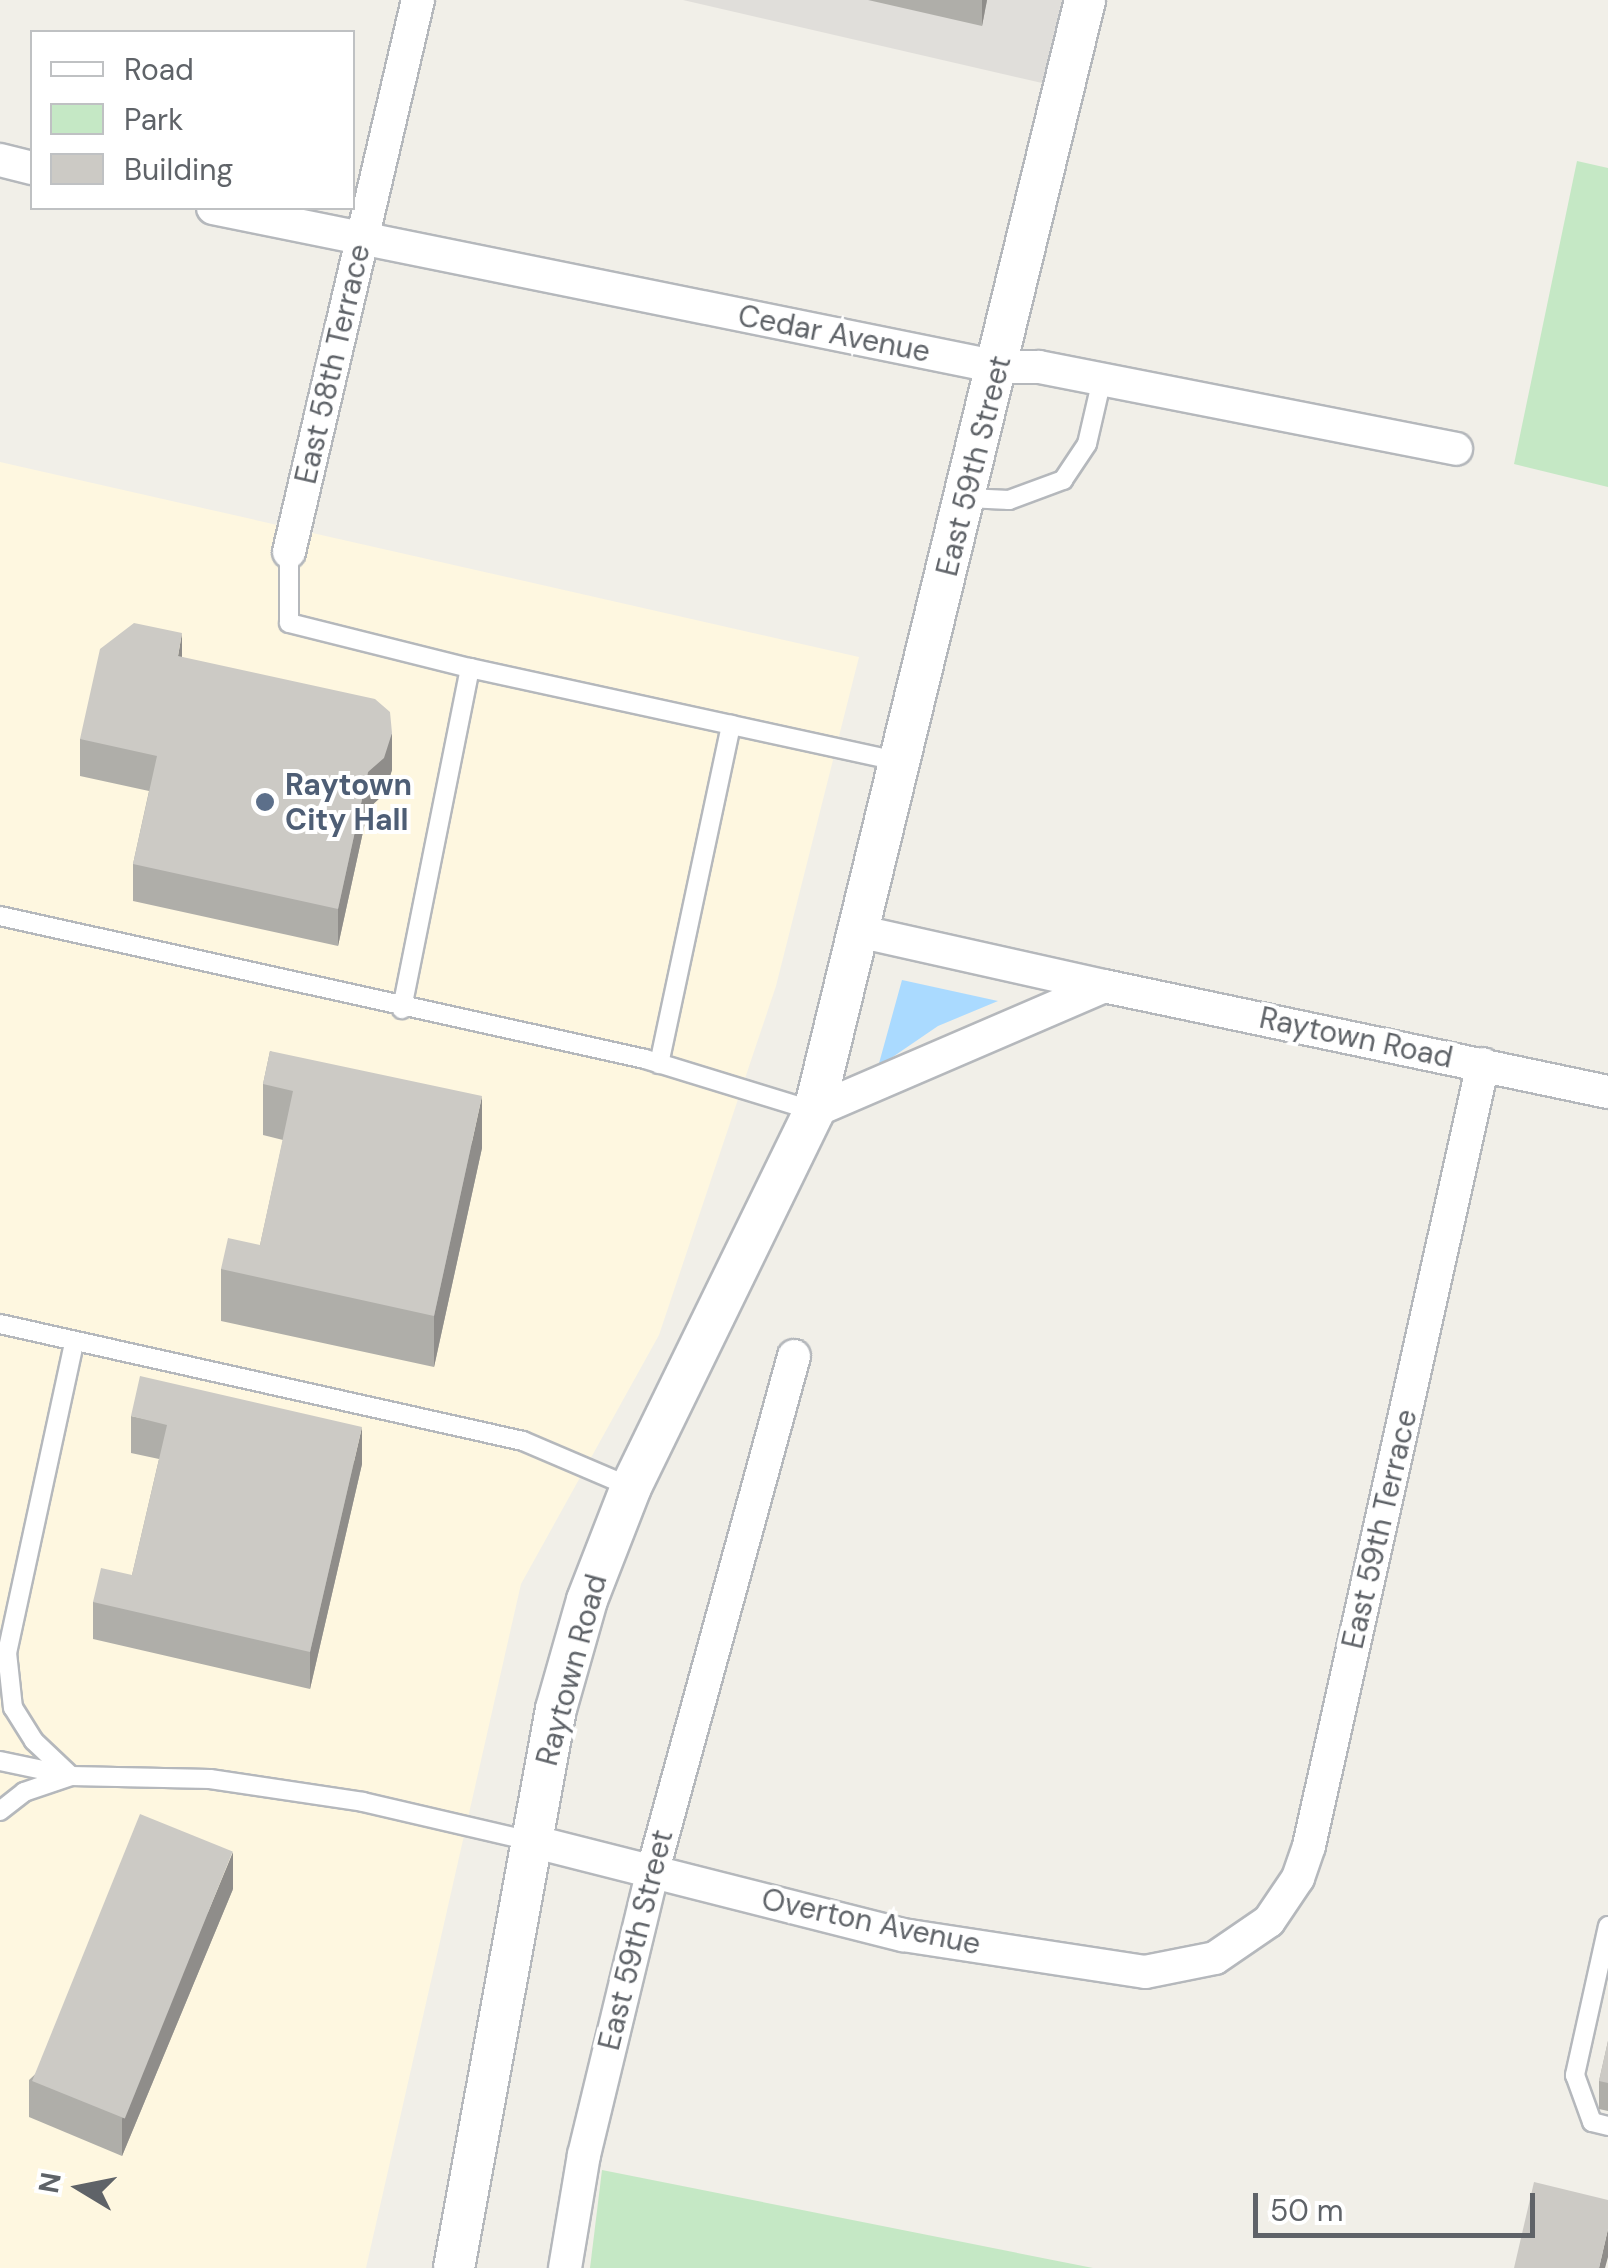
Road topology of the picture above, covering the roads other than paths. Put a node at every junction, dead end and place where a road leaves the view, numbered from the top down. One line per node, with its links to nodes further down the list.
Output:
1 (418, 0): 6 (street, East 58th Terrace)
2 (1085, 0): 7 (street, East 59th Street)
3 (0, 160): 4 (street)
4 (30, 168)
5 (223, 210): 6 (street, Cedar Avenue)
6 (362, 240): 7 (street, Cedar Avenue); 11 (street, East 58th Terrace)
7 (998, 367): 8 (street, Cedar Avenue); 10 (street, East 59th Street)
8 (1102, 379): 9 (street, Cedar Avenue); 10 (lane)
9 (1456, 449)
10 (967, 498): 14 (street, East 59th Street)
11 (289, 552): 12 (lane)
12 (470, 668): 13 (lane); 18 (lane)
13 (731, 725): 14 (lane); 19 (lane)
14 (903, 762): 16 (street, East 59th Street)
15 (0, 916): 18 (lane)
16 (862, 932): 17 (street, Raytown Road); 22 (street, Raytown Road)
17 (1104, 986): 20 (street, Raytown Road); 22 (street)
18 (402, 1009): 19 (lane)
19 (659, 1064): 22 (lane)
20 (1484, 1064): 21 (street, Raytown Road); 33 (street, East 59th Terrace)
21 (1608, 1092)
22 (814, 1112): 26 (street, Raytown Road)
23 (0, 1324): 24 (lane)
24 (74, 1344): 26 (lane); 28 (lane)
25 (794, 1356): 31 (street, East 59th Street)
26 (631, 1487): 30 (street, Raytown Road)
27 (0, 1761): 28 (lane)
28 (71, 1776): 29 (lane); 30 (lane)
29 (0, 1811)
30 (531, 1842): 31 (street, Overton Avenue); 35 (street, Raytown Road)
31 (652, 1870): 33 (street, Overton Avenue); 36 (street, East 59th Street)
32 (1608, 1926): 34 (lane)
33 (1214, 1958)
34 (1608, 2126)
35 (454, 2268)
36 (565, 2268)

